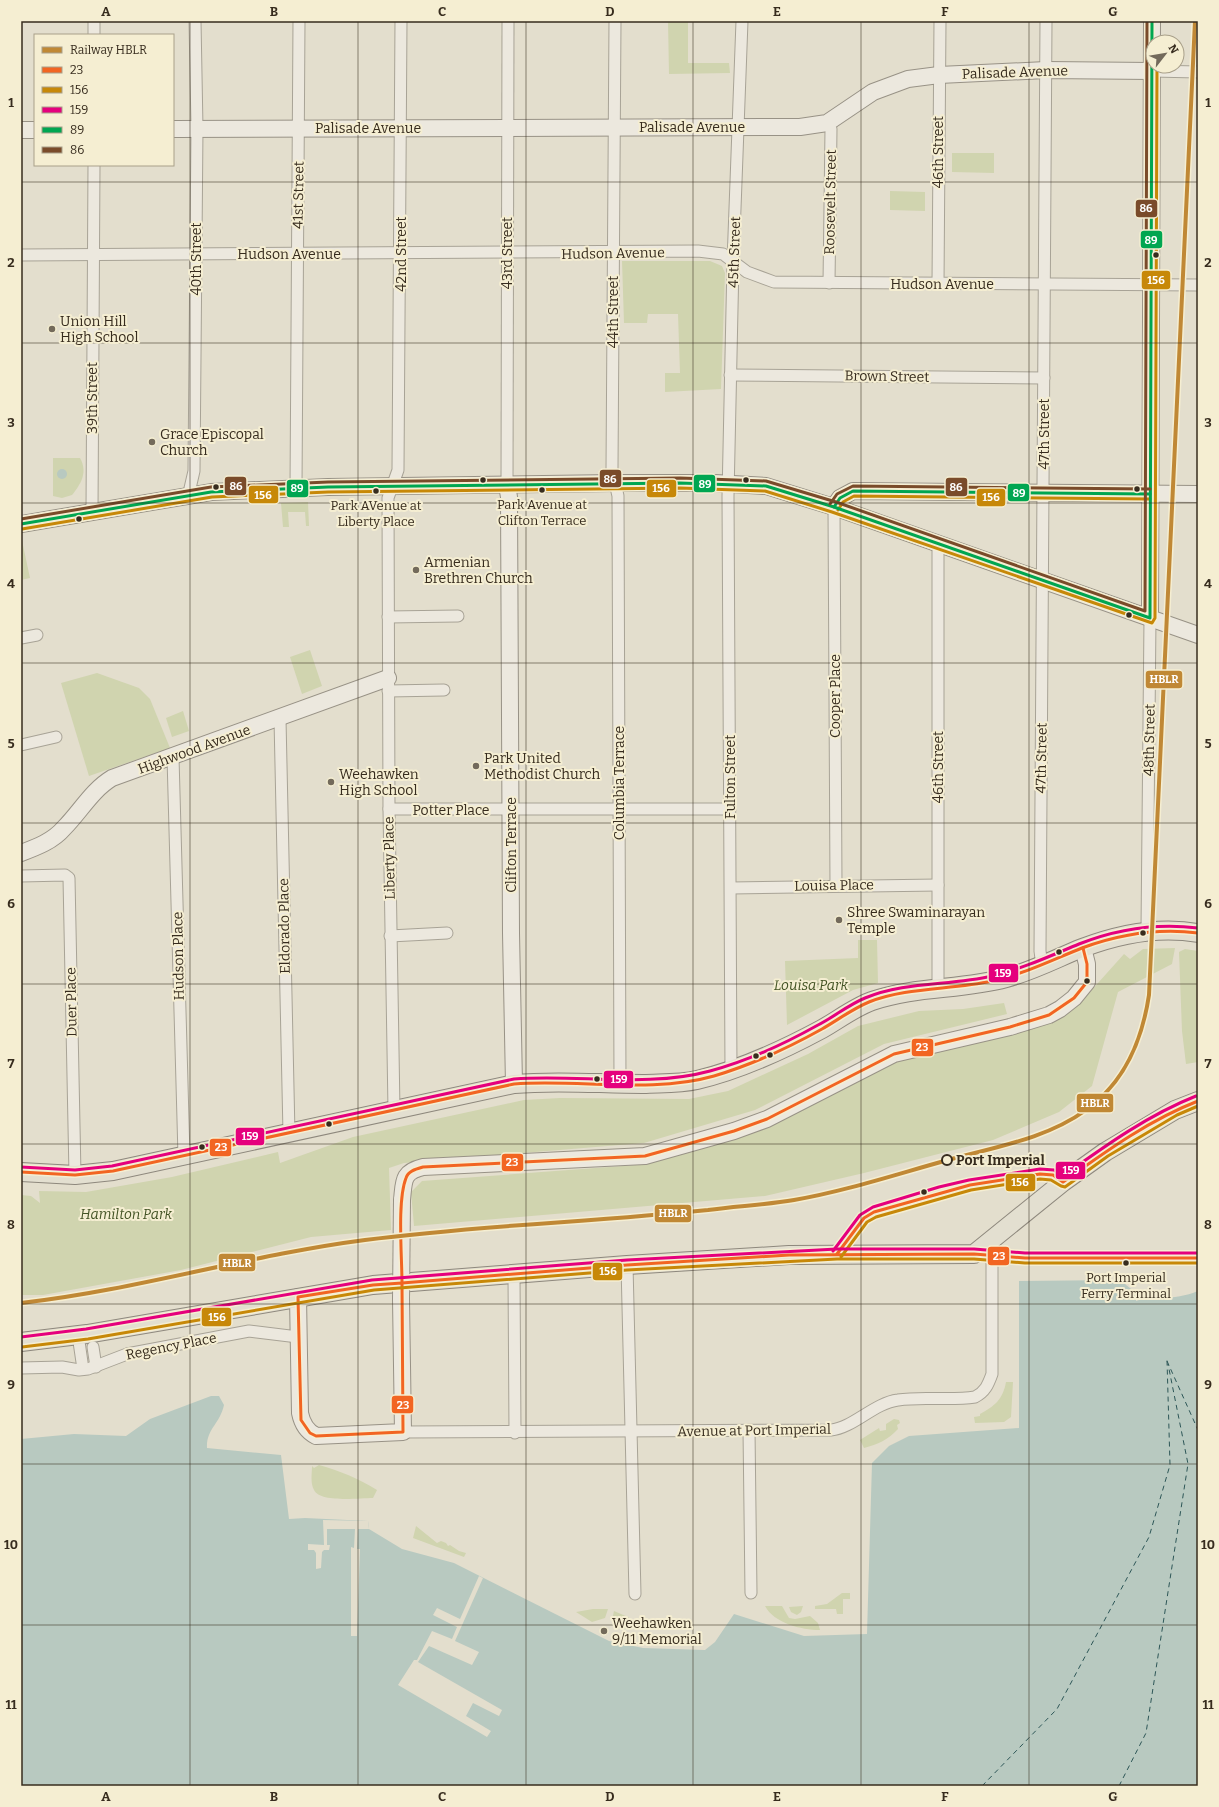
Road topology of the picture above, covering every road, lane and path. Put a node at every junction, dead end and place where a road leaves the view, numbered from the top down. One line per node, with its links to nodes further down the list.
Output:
1 (94, 21): 11 (street)
2 (195, 21): 22 (street, 40th Street)
3 (299, 21): 23 (street, 41st Street)
4 (401, 21): 24 (street, 42nd Street)
5 (508, 21): 20 (street, 43rd Street)
6 (615, 21): 21 (street, 44th Street)
7 (742, 21): 25 (street, 45th Street)
8 (940, 21): 18 (street, 46th Street)
9 (1046, 21): 13 (street, 47th Street)
10 (1152, 21): 12 (street, 48th Street)
11 (94, 34)
12 (1152, 34)
13 (1046, 70): 14 (street, Palisade Avenue); 18 (street, Palisade Avenue); 41 (street, 47th Street)
14 (1145, 71)
15 (1185, 72): 16 (street, Palisade Avenue)
16 (1198, 72)
17 (1152, 74): 40 (street, 48th Street)
18 (939, 75): 19 (street, Palisade Avenue); 39 (street, 46th Street)
19 (827, 123): 25 (street, Palisade Avenue); 38 (street, Roosevelt Street)
20 (507, 127): 21 (street, Palisade Avenue); 24 (street, Palisade Avenue); 30 (street, 43rd Street)
21 (614, 127): 25 (street, Palisade Avenue); 31 (street, 44th Street)
22 (197, 128): 23 (street, Palisade Avenue); 26 (street, Palisade Avenue); 36 (street, 40th Street)
23 (299, 128): 24 (street, Palisade Avenue); 32 (street, 41st Street)
24 (401, 128): 33 (street, 42nd Street)
25 (739, 128): 37 (street, 45th Street)
26 (174, 129)
27 (21, 130): 28 (street)
28 (34, 130)
29 (94, 166): 35 (street, 39th Street)
30 (508, 253): 31 (street, Hudson Avenue); 33 (street, Hudson Avenue); 47 (street, 43rd Street)
31 (613, 253): 37 (street, Hudson Avenue); 45 (street, 44th Street)
32 (298, 254): 33 (street, Hudson Avenue); 36 (street, Hudson Avenue); 49 (street, 41st Street)
33 (401, 254): 48 (street, 42nd Street)
34 (21, 255): 35 (street, Hudson Avenue)
35 (93, 255): 36 (street, Hudson Avenue); 55 (street, 39th Street)
36 (196, 255): 53 (street, 40th Street)
37 (733, 262): 38 (street, Hudson Avenue); 43 (street, 45th Street)
38 (829, 283): 39 (street, Hudson Avenue)
39 (938, 284): 41 (street, Hudson Avenue)
40 (1151, 284): 41 (street, Hudson Avenue); 42 (street, Hudson Avenue); 51 (street, 48th Street)
41 (1045, 285): 44 (street, 47th Street)
42 (1198, 285)
43 (730, 375): 44 (street, Brown Street); 46 (street, 45th Street)
44 (1044, 378): 50 (street, 47th Street)
45 (615, 483): 46 (street); 47 (street); 71 (street, Columbia Terrace)
46 (728, 484): 54 (street); 72 (street, Fulton Street)
47 (507, 485): 48 (street); 74 (street, Clifton Terrace)
48 (394, 486): 49 (street); 60 (street, Liberty Place)
49 (296, 488): 53 (street)
50 (1043, 493): 51 (street); 54 (street); 58 (street, 47th Street)
51 (1150, 494): 52 (street); 61 (street, 48th Street)
52 (1198, 494)
53 (188, 497): 55 (street)
54 (834, 507): 57 (street); 77 (street, Cooper Place)
55 (92, 512): 56 (street)
56 (21, 524)
57 (938, 545): 58 (street); 78 (street, 46th Street)
58 (1043, 581): 61 (street); 85 (street, 47th Street)
59 (458, 616): 60 (street)
60 (388, 618): 65 (street, Liberty Place)
61 (1150, 618): 63 (street); 80 (street, 48th Street)
62 (37, 635): 64 (street)
63 (1198, 635)
64 (21, 638)
65 (388, 685): 66 (street); 67 (street, Highwood Avenue); 73 (street, Liberty Place)
66 (444, 690)
67 (280, 719): 70 (street, Highwood Avenue); 92 (street, Eldorado Place)
68 (56, 737): 69 (street)
69 (21, 745)
70 (173, 757): 75 (street, Highwood Avenue); 93 (street, Hudson Place)
71 (620, 809): 72 (street, Potter Place); 74 (street, Potter Place); 89 (street, Columbia Terrace)
72 (730, 809): 79 (street, Fulton Street)
73 (389, 810): 74 (street, Potter Place); 83 (street, Liberty Place)
74 (512, 810): 88 (street, Clifton Terrace)
75 (21, 852)
76 (21, 876): 95 (street, Duer Place)
77 (836, 885): 78 (street, Louisa Place); 79 (street, Louisa Place)
78 (938, 885): 86 (street, 46th Street)
79 (730, 888): 87 (street, Fulton Street)
80 (1147, 930): 82 (main road); 84 (main road)
81 (447, 933): 83 (street)
82 (1198, 933)
83 (390, 936): 91 (street, Liberty Place)
84 (1083, 948): 85 (main road); 109 (street, bridge)
85 (1042, 966): 86 (main road)
86 (938, 990): 87 (main road)
87 (731, 1071): 89 (main road)
88 (514, 1084): 89 (main road); 91 (main road)
89 (620, 1084)
90 (1198, 1101): 96 (main road)
91 (394, 1110): 92 (main road)
92 (289, 1134): 93 (main road)
93 (184, 1156): 95 (main road)
94 (21, 1172): 95 (main road)
95 (75, 1175)
96 (992, 1248): 97 (street); 98 (main road); 108 (street, Avenue at Port Imperial)
97 (1198, 1258)
98 (627, 1265): 99 (main road); 110 (street)
99 (514, 1275): 100 (main road); 111 (street)
100 (298, 1297): 101 (main road); 102 (street)
101 (78, 1335): 103 (main road); 107 (street)
102 (298, 1337): 105 (street, Regency Place); 109 (street)
103 (21, 1342)
104 (93, 1347): 105 (street)
105 (96, 1367): 107 (street, Regency Place)
106 (21, 1368): 107 (street, Regency Place)
107 (83, 1370)
108 (749, 1430): 110 (street, Avenue at Port Imperial); 112 (street)
109 (403, 1432): 111 (street, Avenue at Port Imperial)
110 (631, 1432): 111 (street, Avenue at Port Imperial); 113 (street)
111 (515, 1433)
112 (751, 1592)
113 (635, 1594)

